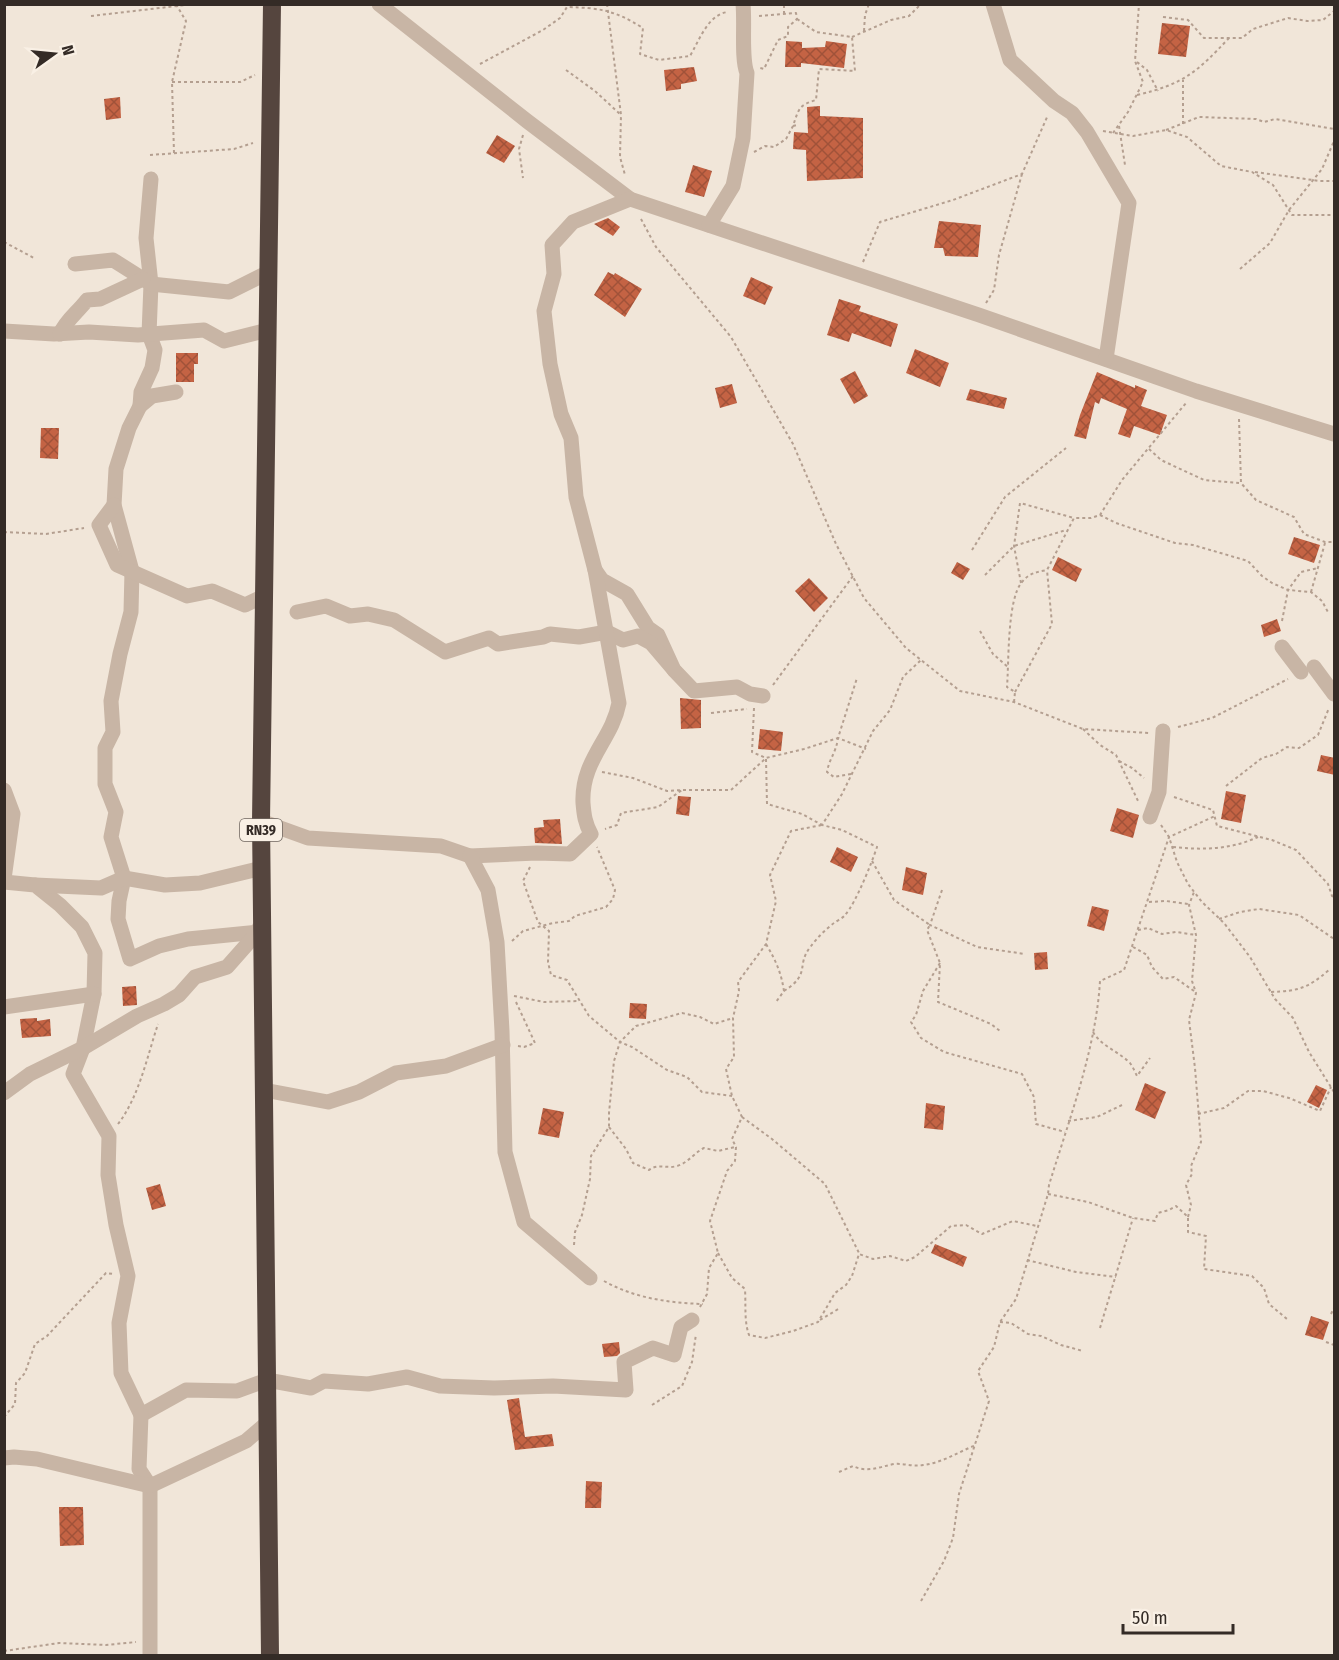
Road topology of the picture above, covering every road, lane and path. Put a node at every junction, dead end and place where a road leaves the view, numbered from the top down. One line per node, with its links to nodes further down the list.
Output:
1 (194, 4): 11 (path)
2 (272, 4): 23 (highway, RN39)
3 (379, 4): 25 (street)
4 (607, 4): 12 (path)
5 (743, 4): 44 (street)
6 (784, 4): 14 (path)
7 (869, 4): 18 (path)
8 (921, 4): 18 (path)
9 (993, 4): 30 (street)
10 (1139, 4): 22 (path)
11 (177, 6): 15 (path); 27 (path)
12 (608, 10): 21 (path); 25 (path); 31 (path)
13 (1335, 11): 20 (path)
14 (784, 14)
15 (90, 16)
16 (1163, 17): 20 (path)
17 (797, 18): 19 (path)
18 (864, 32): 19 (path)
19 (852, 37): 44 (path)
20 (1229, 38): 26 (path)
21 (694, 50)
22 (1136, 61): 28 (path); 29 (path)
23 (271, 68): 27 (path); 40 (highway, RN39)
24 (566, 70): 31 (path)
25 (468, 75): 32 (street)
26 (1183, 80): 28 (path); 33 (path)
27 (172, 82): 42 (path)
28 (1158, 91): 29 (path)
29 (1136, 96): 34 (path)
30 (1054, 101): 46 (path); 52 (street)
31 (621, 116): 53 (path)
32 (526, 121): 47 (path); 53 (street)
33 (1182, 124): 35 (path); 36 (path)
34 (1119, 126): 38 (path); 39 (path)
35 (1335, 129)
36 (1166, 130): 39 (path); 45 (path)
37 (1102, 131): 38 (path)
38 (1113, 133): 39 (path)
39 (1121, 134): 52 (path)
40 (270, 138): 42 (path); 61 (highway, RN39)
41 (1335, 141): 49 (path)
42 (174, 153): 43 (path)
43 (150, 155)
44 (738, 159): 56 (street)
45 (1252, 172): 49 (path); 54 (path)
46 (1022, 174): 62 (path); 64 (path)
47 (523, 178)
48 (151, 179): 63 (street)
49 (1313, 179): 50 (path); 54 (path)
50 (1333, 181): 51 (path)
51 (1335, 186)
52 (1120, 187): 69 (street)
53 (630, 199): 56 (street); 89 (street); 93 (path)
54 (1289, 210): 55 (path); 60 (path)
55 (1335, 215)
56 (709, 225): 62 (street)
57 (4, 242): 58 (path)
58 (34, 258)
59 (75, 264): 63 (street)
60 (1240, 269)
61 (268, 273): 63 (street); 65 (highway, RN39)
62 (858, 275): 64 (street)
63 (141, 278): 67 (street); 68 (street)
64 (980, 315): 69 (street)
65 (268, 330): 68 (street); 97 (highway, RN39)
66 (4, 331): 67 (street)
67 (60, 334): 68 (street)
68 (149, 334): 73 (street)
69 (1106, 359): 70 (street)
70 (1196, 391): 72 (street); 76 (path)
71 (176, 392): 73 (street)
72 (1239, 405): 74 (street); 77 (path)
73 (140, 406): 78 (street)
74 (1335, 434)
75 (1066, 448): 87 (path)
76 (1149, 449): 77 (path); 79 (path)
77 (1240, 483): 84 (path)
78 (114, 505): 81 (street); 91 (street)
79 (1100, 515): 80 (path); 95 (path)
80 (1074, 518): 82 (path); 86 (path)
81 (99, 525): 83 (path); 91 (street)
82 (1067, 530): 86 (path); 90 (path)
83 (4, 532)
84 (1325, 542): 85 (path); 88 (path)
85 (1335, 542)
86 (1014, 546): 92 (path); 94 (path)
87 (972, 550)
88 (1318, 568): 95 (path); 96 (path)
89 (596, 570): 102 (street); 106 (street)
90 (1047, 570): 94 (path); 109 (path)
91 (132, 571): 97 (street); 139 (street)
92 (985, 575)
93 (853, 576): 104 (path); 110 (path)
94 (1021, 583): 105 (path)
95 (1288, 590): 96 (path); 100 (path)
96 (1311, 592): 99 (path)
97 (264, 596): 129 (highway, RN39)
98 (297, 612): 102 (street)
99 (1329, 614)
100 (1282, 621)
101 (980, 631): 105 (path)
102 (607, 632): 106 (street); 121 (street)
103 (1282, 647): 107 (street)
104 (921, 660): 112 (path); 118 (path)
105 (1009, 668): 109 (path)
106 (674, 670): 110 (street)
107 (1307, 670): 111 (street); 116 (path)
108 (857, 678): 117 (path)
109 (1015, 693): 112 (path)
110 (764, 696): 113 (path)
111 (1333, 697): 123 (path)
112 (1014, 702): 115 (path)
113 (753, 708): 114 (path); 119 (path)
114 (711, 713)
115 (1083, 729): 116 (path); 120 (path)
116 (1163, 731): 126 (street)
117 (838, 738): 118 (path); 119 (path); 122 (path)
118 (866, 748): 122 (path)
119 (766, 758): 125 (path); 130 (path)
120 (1119, 761): 126 (path); 128 (path)
121 (587, 769): 125 (path); 131 (street)
122 (852, 774): 130 (path)
123 (1226, 786)
124 (4, 790): 140 (street)
125 (682, 790): 131 (path)
126 (1159, 792): 127 (path); 128 (street)
127 (1215, 816): 132 (path); 133 (path)
128 (1150, 817): 132 (path)
129 (261, 821): 136 (street); 138 (highway, RN39)
130 (822, 825): 137 (path); 155 (path)
131 (591, 833): 135 (street); 150 (path)
132 (1169, 837): 134 (path); 145 (path)
133 (1258, 837): 134 (path); 144 (path)
134 (1173, 847): 143 (path)
135 (537, 853): 136 (street); 150 (path)
136 (470, 856): 157 (street)
137 (872, 861): 149 (path); 161 (path)
138 (262, 868): 139 (street); 147 (highway, RN39)
139 (124, 878): 141 (street); 152 (street)
140 (4, 881): 141 (street)
141 (35, 885): 164 (street)
142 (942, 890): 149 (path)
143 (1194, 892): 146 (path); 148 (path)
144 (1335, 897)
145 (1149, 902): 146 (path); 151 (path)
146 (1189, 905): 153 (path)
147 (262, 913): 152 (street); 181 (highway, RN39)
148 (1219, 919): 154 (path); 162 (path)
149 (930, 925): 158 (path); 159 (path)
150 (544, 927): 157 (path); 166 (path)
151 (1138, 930): 153 (path); 156 (path)
152 (258, 932): 168 (street)
153 (1196, 935): 163 (path)
154 (1335, 939)
155 (766, 944): 161 (path); 170 (path)
156 (1133, 947): 163 (path); 172 (path)
157 (497, 952): 165 (street)
158 (1025, 954)
159 (940, 963): 171 (path); 190 (path)
160 (1329, 970): 162 (path)
161 (784, 991): 167 (path)
162 (1271, 992): 178 (path)
163 (1196, 993): 186 (path)
164 (94, 994): 169 (street); 176 (street)
165 (500, 994): 166 (path); 173 (path); 175 (street)
166 (579, 1001): 174 (path)
167 (776, 1002)
168 (164, 1004): 176 (street); 191 (path)
169 (4, 1007)
170 (733, 1018): 174 (path); 184 (path)
171 (1000, 1031)
172 (1093, 1032): 177 (path); 188 (path)
173 (535, 1042)
174 (620, 1042): 184 (path); 189 (path)
175 (503, 1045): 181 (street); 200 (street)
176 (83, 1048): 183 (street); 191 (street)
177 (1150, 1058)
178 (1328, 1082): 179 (path); 180 (path)
179 (1335, 1082)
180 (1331, 1087): 182 (path); 186 (path)
181 (264, 1090): 216 (highway, RN39)
182 (1335, 1092)
183 (4, 1093)
184 (732, 1096): 187 (path)
185 (1122, 1106): 188 (path)
186 (1198, 1114): 194 (path)
187 (742, 1117): 192 (path); 198 (path)
188 (1068, 1121): 190 (path)
189 (609, 1127): 192 (path); 200 (path)
190 (1065, 1132): 193 (path)
191 (109, 1136): 201 (street)
192 (736, 1147): 197 (path)
193 (1048, 1194): 195 (path); 196 (path)
194 (1188, 1217): 195 (path); 208 (path)
195 (1133, 1218): 202 (path)
196 (1037, 1226): 198 (path); 199 (path)
197 (718, 1253): 204 (path); 210 (path)
198 (860, 1254): 210 (path)
199 (1027, 1260): 202 (path); 211 (path)
200 (576, 1266): 203 (street)
201 (128, 1276): 218 (street); 219 (path)
202 (1116, 1277): 212 (path)
203 (590, 1278): 204 (path)
204 (703, 1304): 209 (path)
205 (840, 1308): 210 (path)
206 (1335, 1308): 207 (path)
207 (1331, 1314)
208 (1287, 1319)
209 (692, 1320): 216 (street); 217 (path)
210 (818, 1322)
211 (1000, 1322): 215 (path); 221 (path)
212 (1100, 1329)
213 (1326, 1342): 214 (path)
214 (1335, 1345)
215 (1083, 1351)
216 (267, 1380): 218 (street); 220 (highway, RN39)
217 (652, 1405)
218 (141, 1415): 224 (street)
219 (4, 1417)
220 (267, 1423): 224 (street); 228 (highway, RN39)
221 (976, 1445): 223 (path); 225 (path)
222 (4, 1458): 224 (street)
223 (838, 1472)
224 (150, 1486): 226 (street)
225 (921, 1601)
226 (150, 1648): 227 (path)
227 (4, 1651)
228 (270, 1656)

